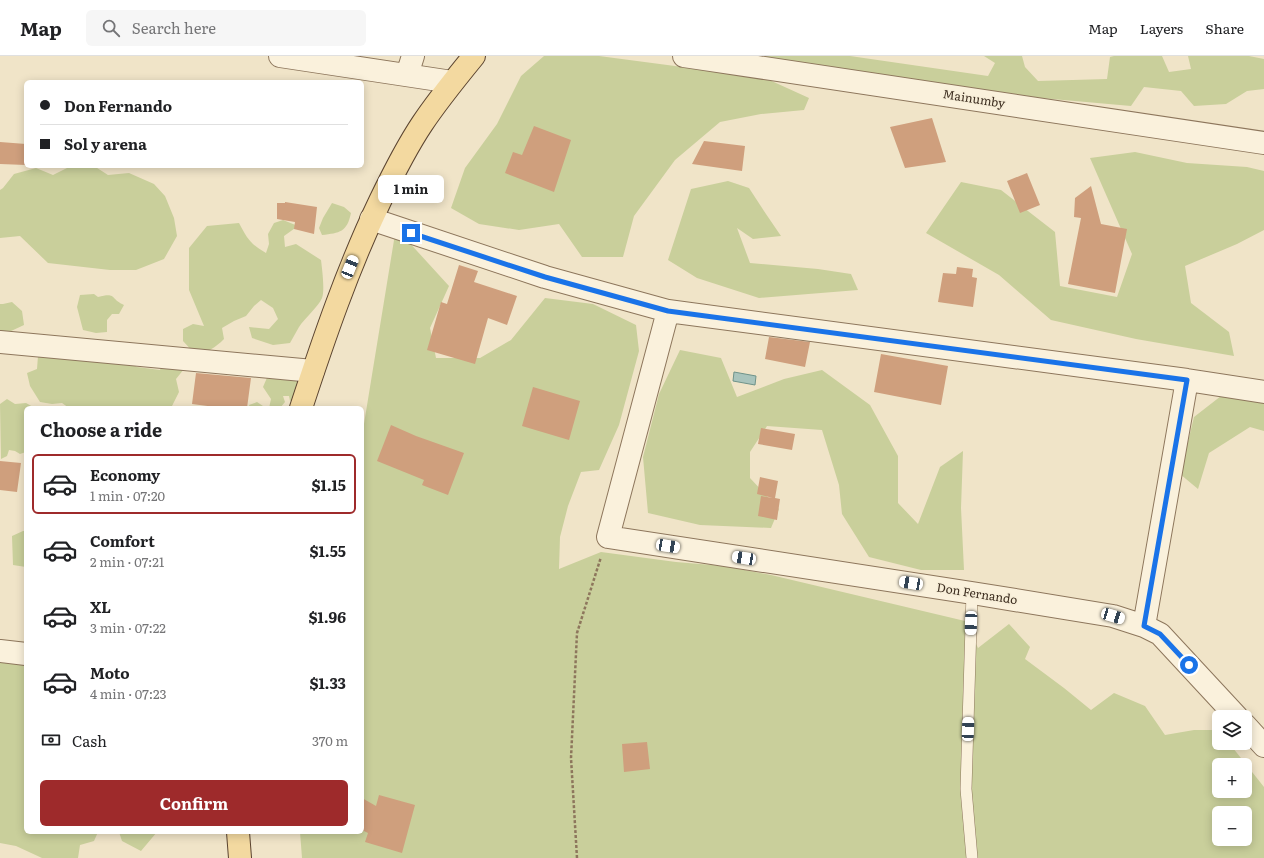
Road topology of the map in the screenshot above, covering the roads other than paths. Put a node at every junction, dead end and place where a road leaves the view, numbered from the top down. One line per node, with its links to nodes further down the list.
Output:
1 (280, 56): 4 (street)
2 (474, 56): 5 (main road)
3 (684, 56): 6 (street, Mainumby)
4 (410, 66): 5 (street)
5 (452, 82): 7 (main road)
6 (1264, 143)
7 (371, 220): 8 (street); 10 (main road)
8 (668, 311): 11 (street); 14 (street, Don Fernando)
9 (0, 342): 10 (street)
10 (313, 371): 13 (main road)
11 (1187, 380): 12 (street); 15 (street)
12 (1264, 392)
13 (302, 406)
14 (972, 593): 15 (street, Don Fernando); 23 (lane)
15 (1144, 626): 18 (street, Don Fernando)
16 (0, 651): 17 (street)
17 (24, 654)
18 (1231, 710)
19 (1252, 733): 20 (street)
20 (1264, 746)
21 (238, 834): 22 (main road)
22 (240, 858)
23 (972, 858)

